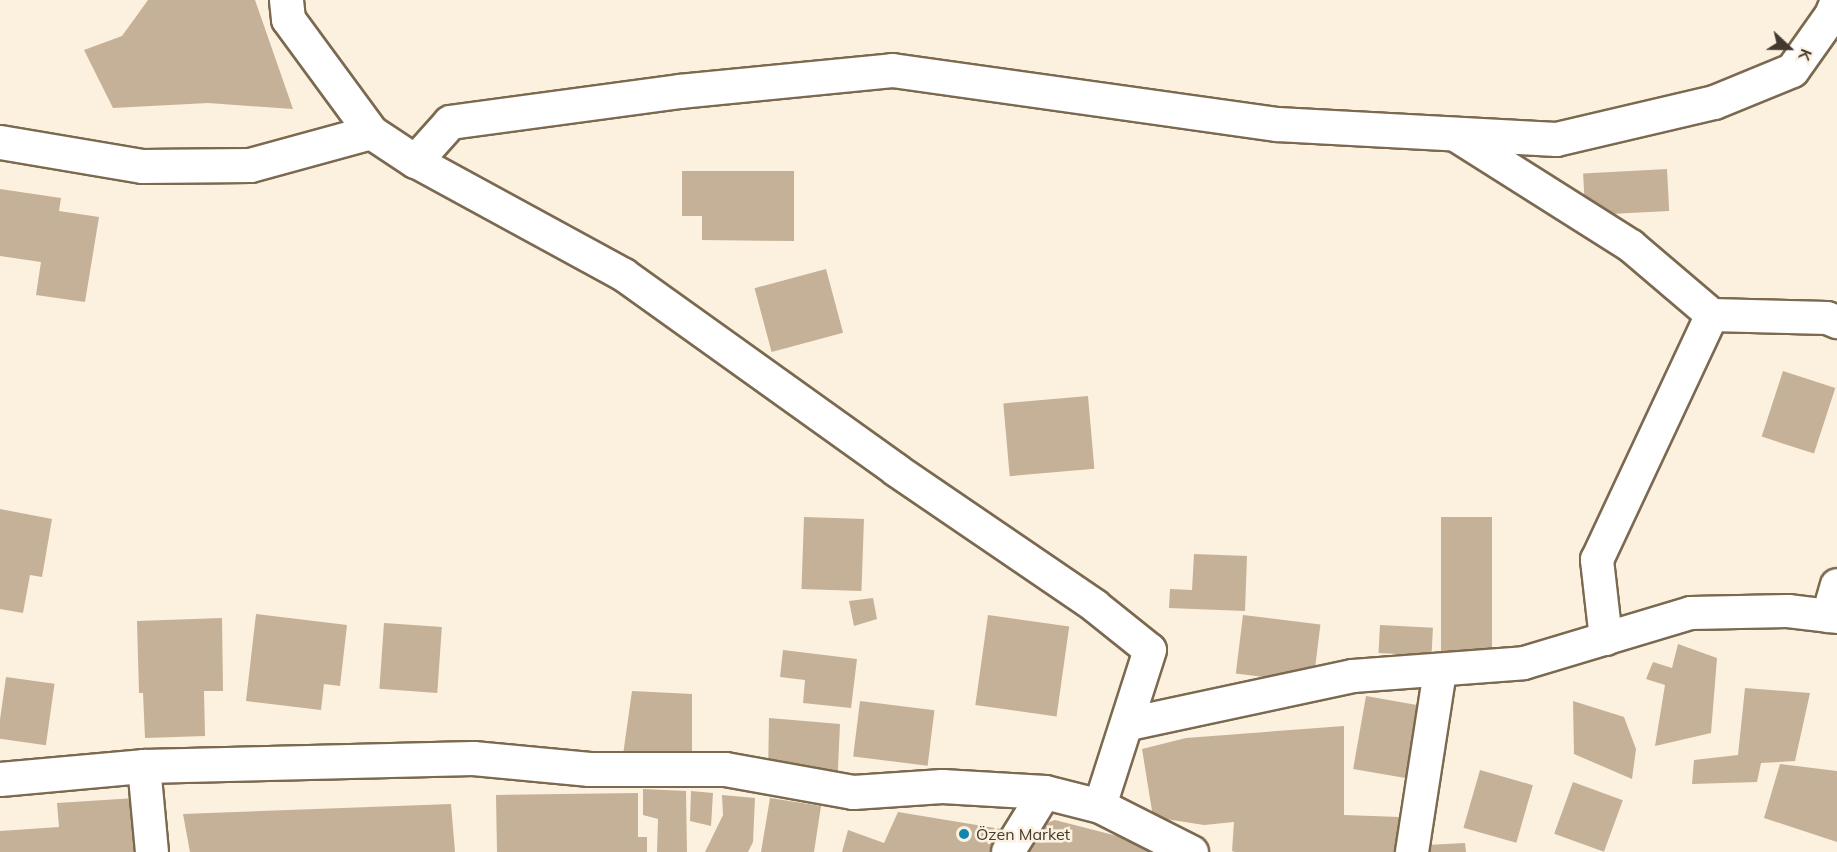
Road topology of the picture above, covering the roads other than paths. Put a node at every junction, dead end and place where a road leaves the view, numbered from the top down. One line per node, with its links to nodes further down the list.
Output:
1 (286, 0): 3 (street)
2 (1837, 0): 4 (street)
3 (370, 132): 5 (street); 6 (street)
4 (1454, 134): 6 (street); 7 (street)
5 (0, 142)
6 (415, 160): 13 (street)
7 (1712, 315): 8 (street); 11 (street)
8 (1837, 322)
9 (1837, 585): 10 (street)
10 (1833, 616): 11 (street)
11 (1606, 639): 12 (street)
12 (1440, 672): 13 (street); 21 (street)
13 (1129, 724): 17 (street)
14 (144, 766): 15 (street); 16 (street); 18 (street)
15 (0, 779)
16 (1045, 792): 17 (street); 19 (street)
17 (1100, 806): 20 (street)
18 (152, 852)
19 (1008, 852)
20 (1191, 852)
21 (1412, 852)

